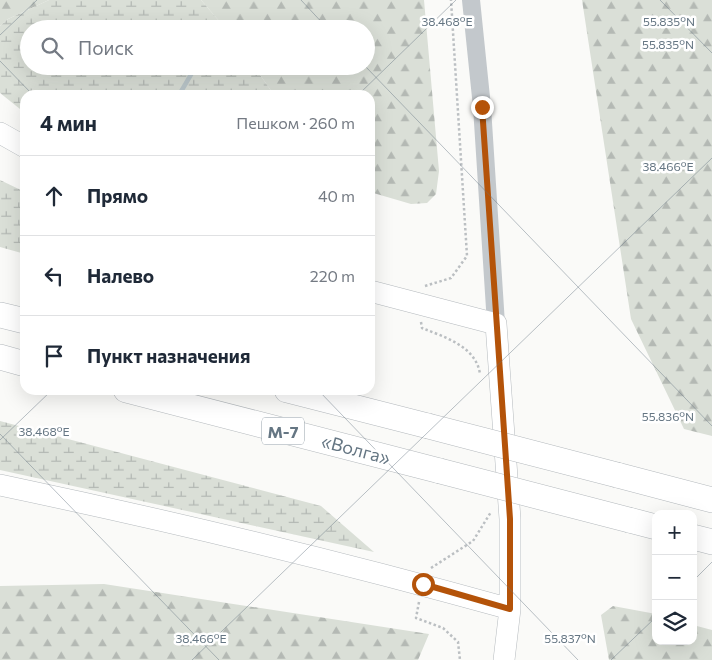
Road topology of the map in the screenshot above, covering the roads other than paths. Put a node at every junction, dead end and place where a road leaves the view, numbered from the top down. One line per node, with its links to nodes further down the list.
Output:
1 (471, 0): 5 (street)
2 (0, 133): 3 (main road)
3 (20, 144)
4 (375, 292): 5 (main road)
5 (496, 324): 15 (main road)
6 (0, 357): 7 (highway)
7 (20, 363)
8 (145, 395): 12 (highway, «Волга» / М-7, bridge)
9 (307, 395): 11 (highway, М-7, bridge)
10 (0, 485): 15 (main road)
11 (712, 500)
12 (652, 526)
13 (697, 538): 14 (highway)
14 (712, 542)
15 (510, 609): 16 (main road)
16 (504, 660)

